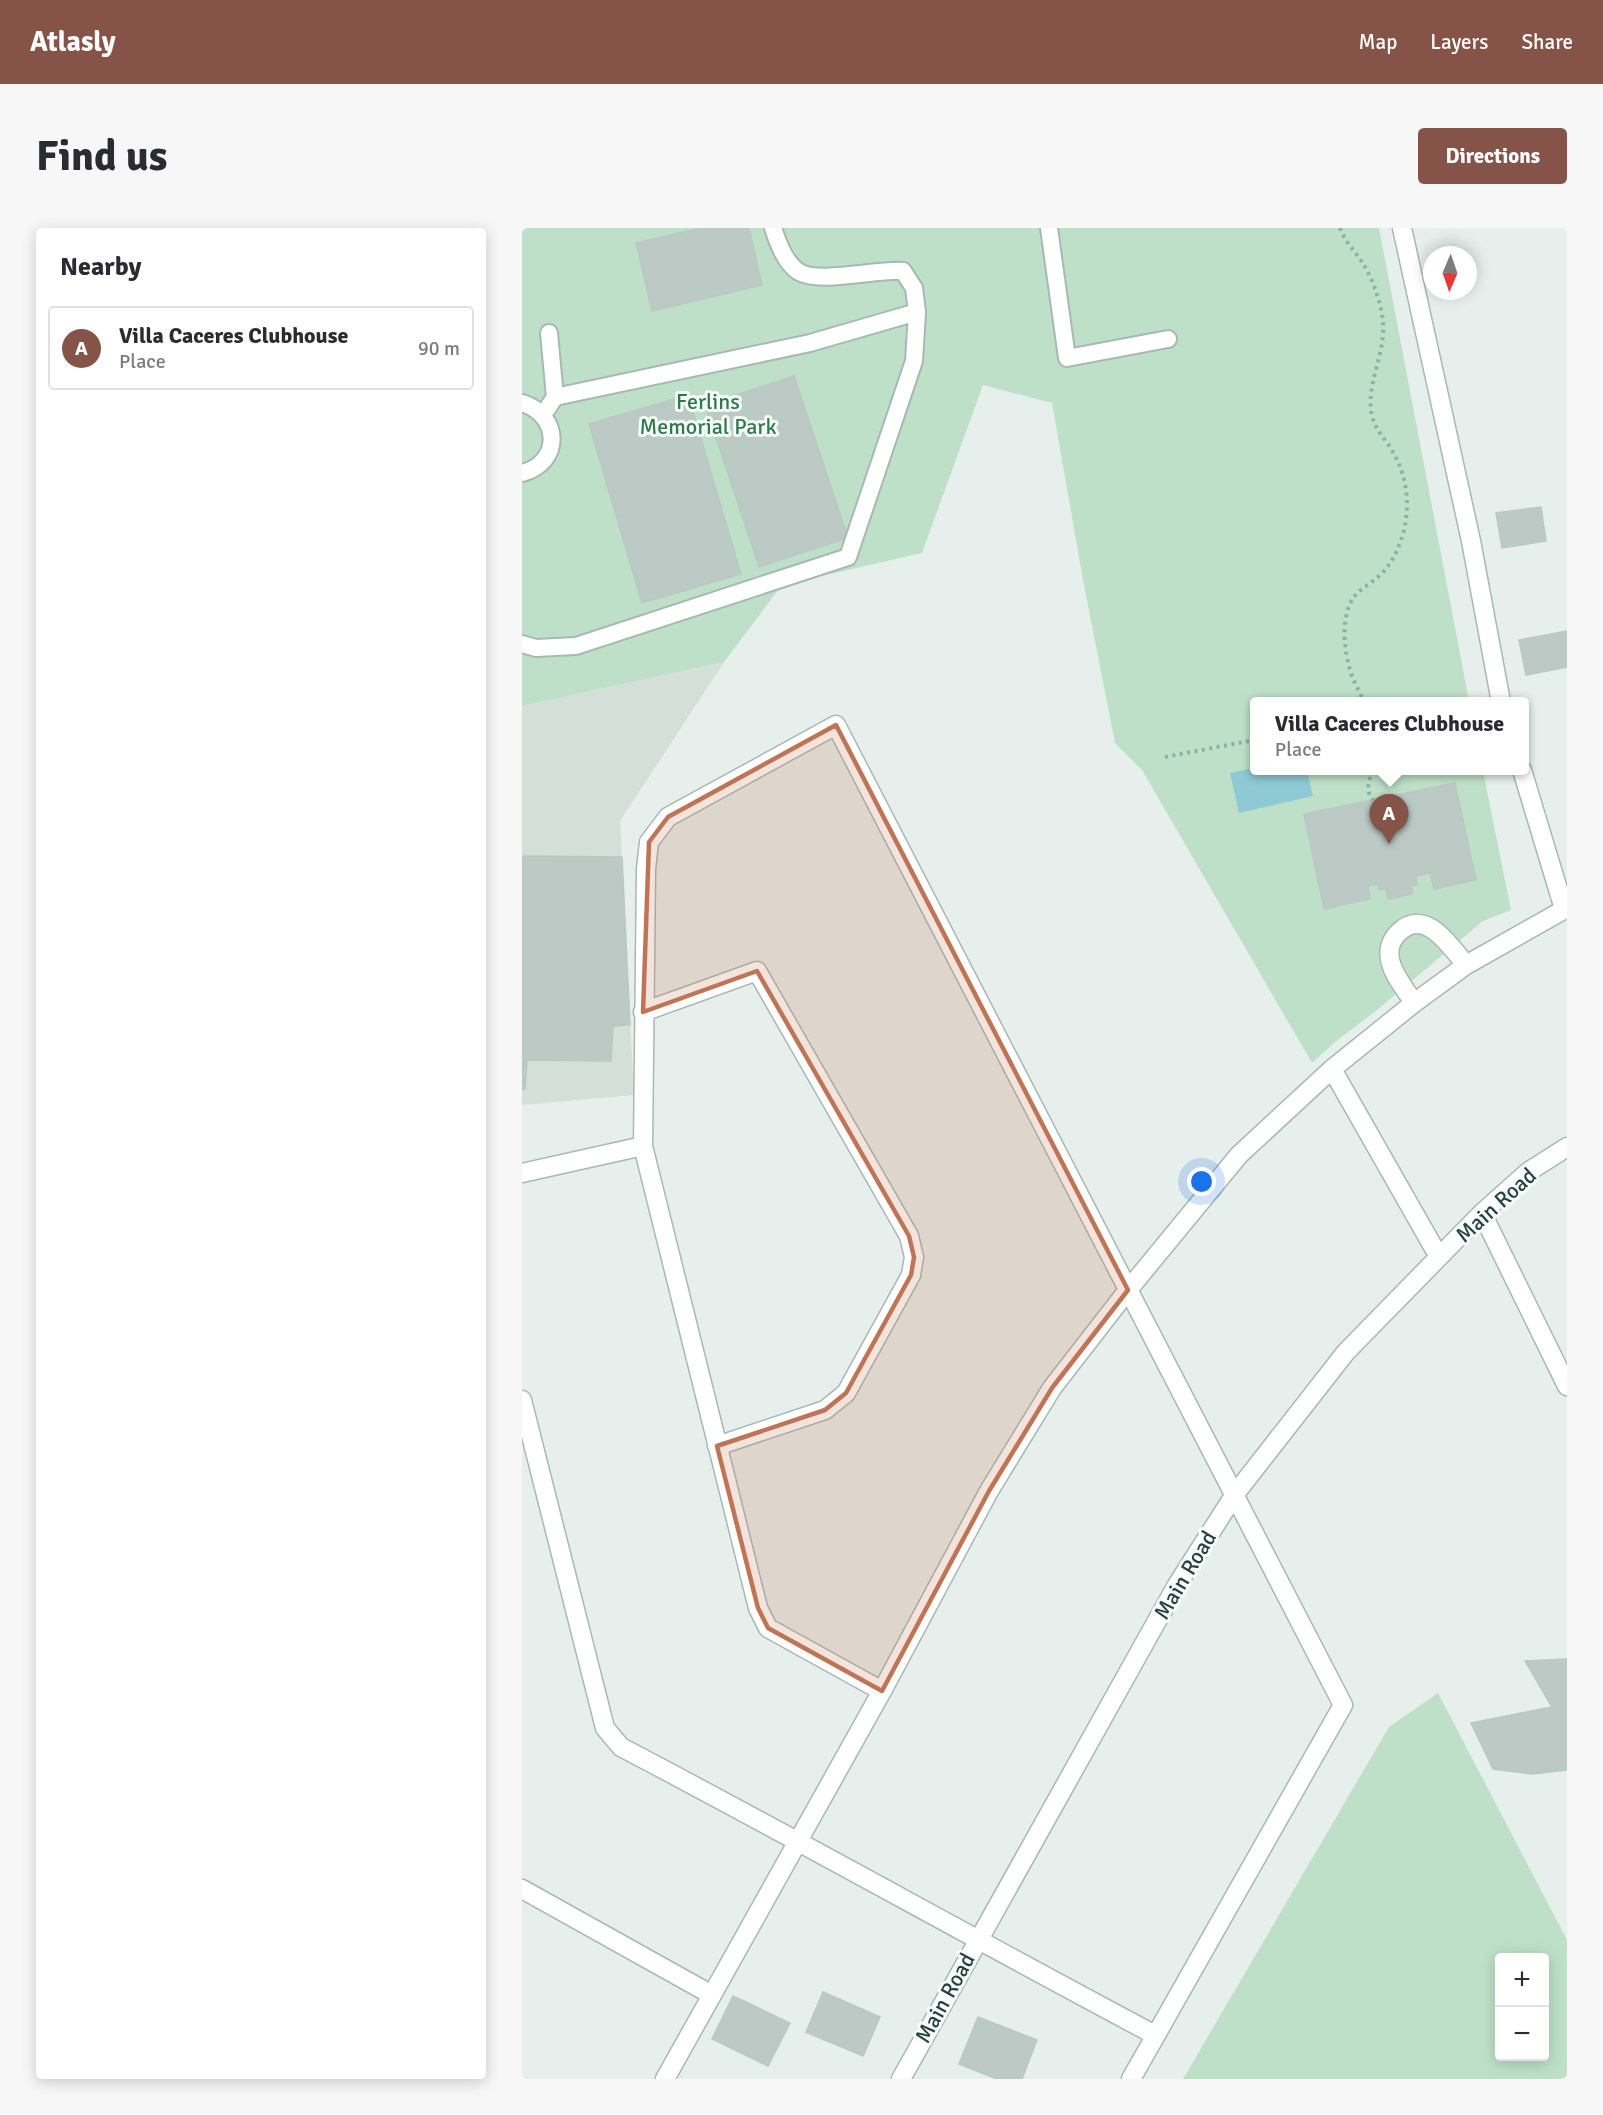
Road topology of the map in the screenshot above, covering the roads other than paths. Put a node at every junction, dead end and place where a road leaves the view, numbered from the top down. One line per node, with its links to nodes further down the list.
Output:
1 (773, 228): 4 (lane)
2 (1049, 228): 6 (lane)
3 (1402, 228): 12 (street)
4 (917, 312): 7 (lane); 11 (lane)
5 (549, 333): 7 (lane)
6 (1168, 339)
7 (555, 397): 9 (lane)
8 (522, 403): 9 (lane)
9 (543, 415): 10 (lane)
10 (522, 473)
11 (522, 644)
12 (1500, 697)
13 (1523, 775): 14 (street)
14 (1565, 908): 15 (street)
15 (1466, 965): 16 (street); 16 (street)
16 (1414, 1003): 18 (street)
17 (643, 1012): 19 (street); 24 (street); 27 (street)
18 (1332, 1069): 23 (street); 24 (street)
19 (643, 1146): 21 (street); 27 (street)
20 (1567, 1147): 22 (street, Main Road)
21 (522, 1173)
22 (1482, 1213): 23 (street, Main Road); 25 (street)
23 (1439, 1257): 28 (street, Main Road)
24 (1128, 1290): 28 (street); 29 (street)
25 (1567, 1386)
26 (522, 1400): 30 (street)
27 (717, 1446): 29 (street)
28 (1235, 1494): 32 (street, Main Road); 34 (street)
29 (882, 1692): 30 (street)
30 (798, 1840): 32 (street); 33 (street)
31 (522, 1888): 33 (street)
32 (977, 1941): 34 (street); 36 (street, Main Road)
33 (712, 1995): 35 (street)
34 (1155, 2035): 37 (street)
35 (665, 2079)
36 (901, 2079)
37 (1131, 2079)

